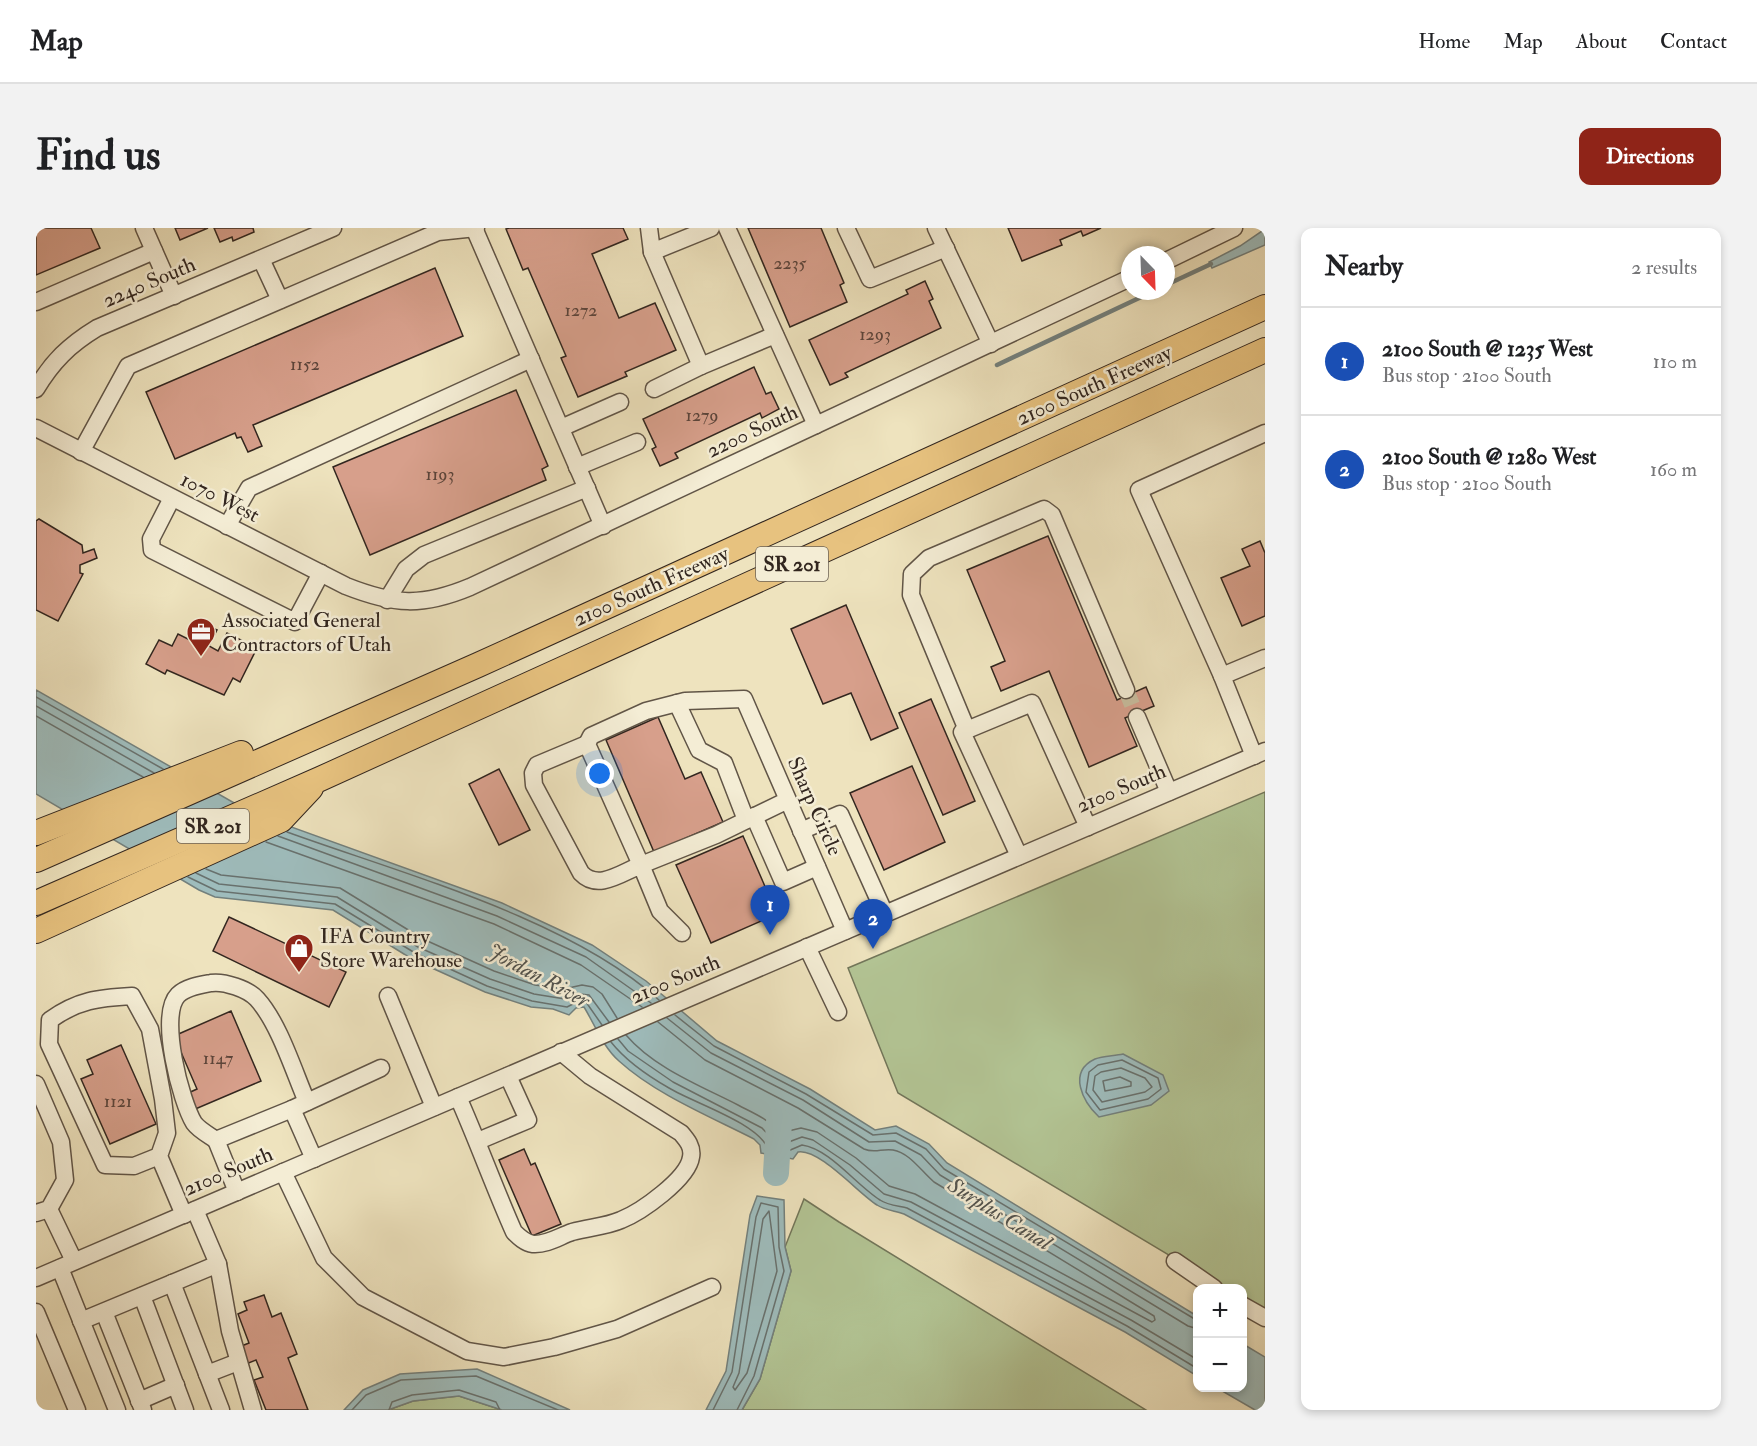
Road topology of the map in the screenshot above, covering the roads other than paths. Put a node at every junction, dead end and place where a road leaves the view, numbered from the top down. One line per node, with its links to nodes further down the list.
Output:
1 (144, 228): 11 (street)
2 (333, 228): 14 (street, 2240 South)
3 (475, 228): 17 (street); 23 (street)
4 (649, 228): 12 (street)
5 (711, 228): 12 (street)
6 (728, 228): 20 (street)
7 (846, 228): 10 (street)
8 (936, 228): 10 (street)
9 (1234, 228): 13 (street)
10 (946, 248): 21 (street)
11 (154, 251): 16 (street); 18 (street)
12 (652, 252): 24 (street)
13 (1175, 257)
14 (261, 259): 16 (street, 2240 South); 17 (street)
15 (1121, 282): 21 (street, 2200 South)
16 (174, 296): 25 (street, 2240 South)
17 (280, 300): 34 (street)
18 (36, 302)
19 (1265, 307): 43 (highway, 2100 South Freeway / SR 201)
20 (775, 335): 24 (street); 29 (street)
21 (990, 344): 29 (street, 2200 South)
22 (1265, 350): 51 (highway, 2100 South Freeway / SR 201)
23 (531, 359): 31 (street); 38 (street)
24 (701, 366): 27 (street)
25 (41, 369): 26 (street, 2240 South)
26 (36, 389)
27 (654, 389)
28 (620, 402): 31 (street)
29 (816, 425): 39 (street, 2200 South)
30 (36, 428): 34 (street, 1070 West)
31 (561, 428): 35 (street)
32 (1265, 433): 44 (street)
33 (637, 442): 35 (street)
34 (81, 452): 37 (street, 1070 West)
35 (577, 467): 36 (street)
36 (586, 488): 39 (street); 41 (street)
37 (172, 498): 38 (street, 1070 West); 40 (street)
38 (227, 526): 40 (street, 1070 West)
39 (603, 526): 41 (street, 2200 South)
40 (321, 573): 41 (street, 1070 West)
41 (387, 600)
42 (1265, 658): 44 (street)
43 (478, 664): 56 (highway); 59 (highway, 2100 South Freeway / SR 201)
44 (1222, 676): 50 (street)
45 (1126, 690): 48 (street)
46 (677, 703): 49 (street); 53 (street, Sharp Circle); 54 (street)
47 (1137, 717): 52 (street)
48 (967, 730): 55 (street); 58 (street)
49 (587, 744): 60 (street); 60 (street)
50 (1260, 753): 52 (street, 2100 South)
51 (320, 778): 62 (highway, 2100 South Freeway / SR 201); 64 (highway)
52 (1169, 792): 55 (street, 2100 South)
53 (788, 800): 54 (street); 57 (street, Sharp Circle)
54 (750, 818): 60 (street); 61 (street)
55 (1088, 827): 58 (street, 2100 South)
56 (47, 829)
57 (801, 831): 61 (street, Sharp Circle); 63 (street)
58 (1019, 856): 63 (street, 2100 South)
59 (36, 860)
60 (641, 866): 66 (street)
61 (817, 867): 65 (street, Sharp Circle)
62 (36, 903)
63 (885, 914): 65 (street, 2100 South)
64 (36, 931)
65 (845, 931): 67 (street, 2100 South)
66 (682, 933)
67 (807, 947): 69 (street); 70 (street, 2100 South)
68 (387, 996): 76 (street)
69 (838, 1012)
70 (561, 1052): 72 (street, 2100 South); 78 (street)
71 (381, 1068): 75 (street)
72 (508, 1076): 74 (street, 2100 South); 78 (street)
73 (36, 1084): 83 (street)
74 (458, 1097): 76 (street, 2100 South); 78 (street)
75 (299, 1106): 77 (street); 77 (street); 80 (street)
76 (434, 1107): 80 (street, 2100 South)
77 (216, 1140): 82 (street)
78 (478, 1141)
79 (159, 1156): 79 (street); 84 (street)
80 (314, 1159): 81 (street, 2100 South)
81 (283, 1172): 82 (street, 2100 South); 91 (street)
82 (237, 1192): 84 (street, 2100 South)
83 (42, 1211): 87 (street)
84 (189, 1213): 86 (street); 87 (street, 2100 South)
85 (1175, 1261): 90 (street)
86 (218, 1264): 89 (street); 98 (street)
87 (67, 1265): 88 (street, 2100 South); 97 (street)
88 (36, 1278)
89 (172, 1283): 92 (street); 99 (street)
90 (1208, 1284)
91 (712, 1287)
92 (142, 1296): 95 (street); 100 (street)
93 (1247, 1308): 96 (street)
94 (36, 1312): 102 (street)
95 (104, 1312): 97 (street); 101 (street)
96 (1265, 1318)
97 (81, 1321): 103 (street)
98 (238, 1362): 99 (street); 106 (street)
99 (207, 1374): 105 (street)
100 (176, 1385): 101 (street); 104 (street)
101 (141, 1405)
102 (77, 1410)
103 (117, 1410)
104 (185, 1410)
105 (221, 1410)
106 (253, 1410)

